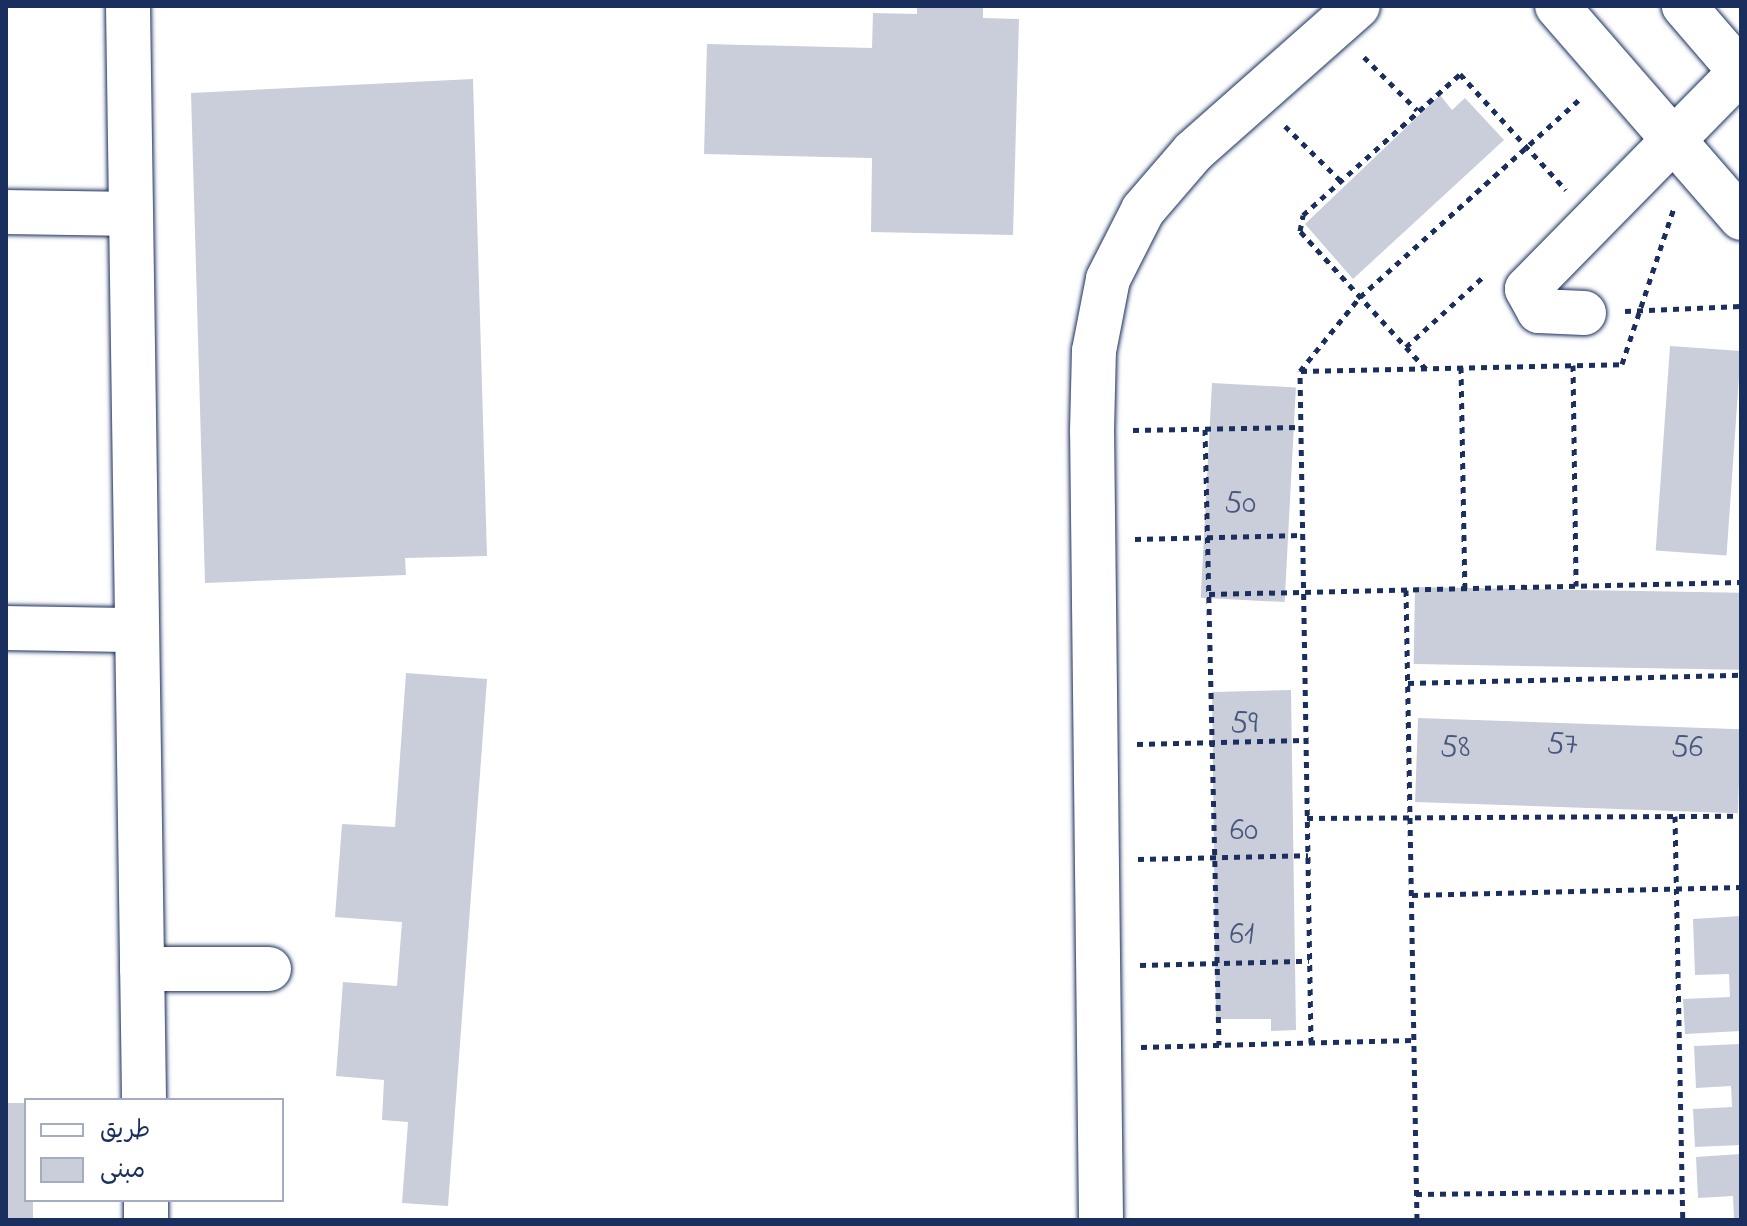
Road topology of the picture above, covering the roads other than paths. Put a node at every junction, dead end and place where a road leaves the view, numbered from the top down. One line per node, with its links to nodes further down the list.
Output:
1 (128, 6): 7 (street)
2 (1557, 6): 5 (street)
3 (1684, 6): 5 (street)
4 (1346, 17): 15 (street)
5 (1675, 141): 8 (street); 9 (street)
6 (6, 212): 7 (street)
7 (131, 214): 11 (street)
8 (1741, 218)
9 (1584, 313)
10 (6, 628): 11 (street)
11 (137, 630): 12 (street)
12 (142, 969): 13 (street); 14 (street)
13 (269, 969)
14 (144, 1098)
15 (1101, 1220)

